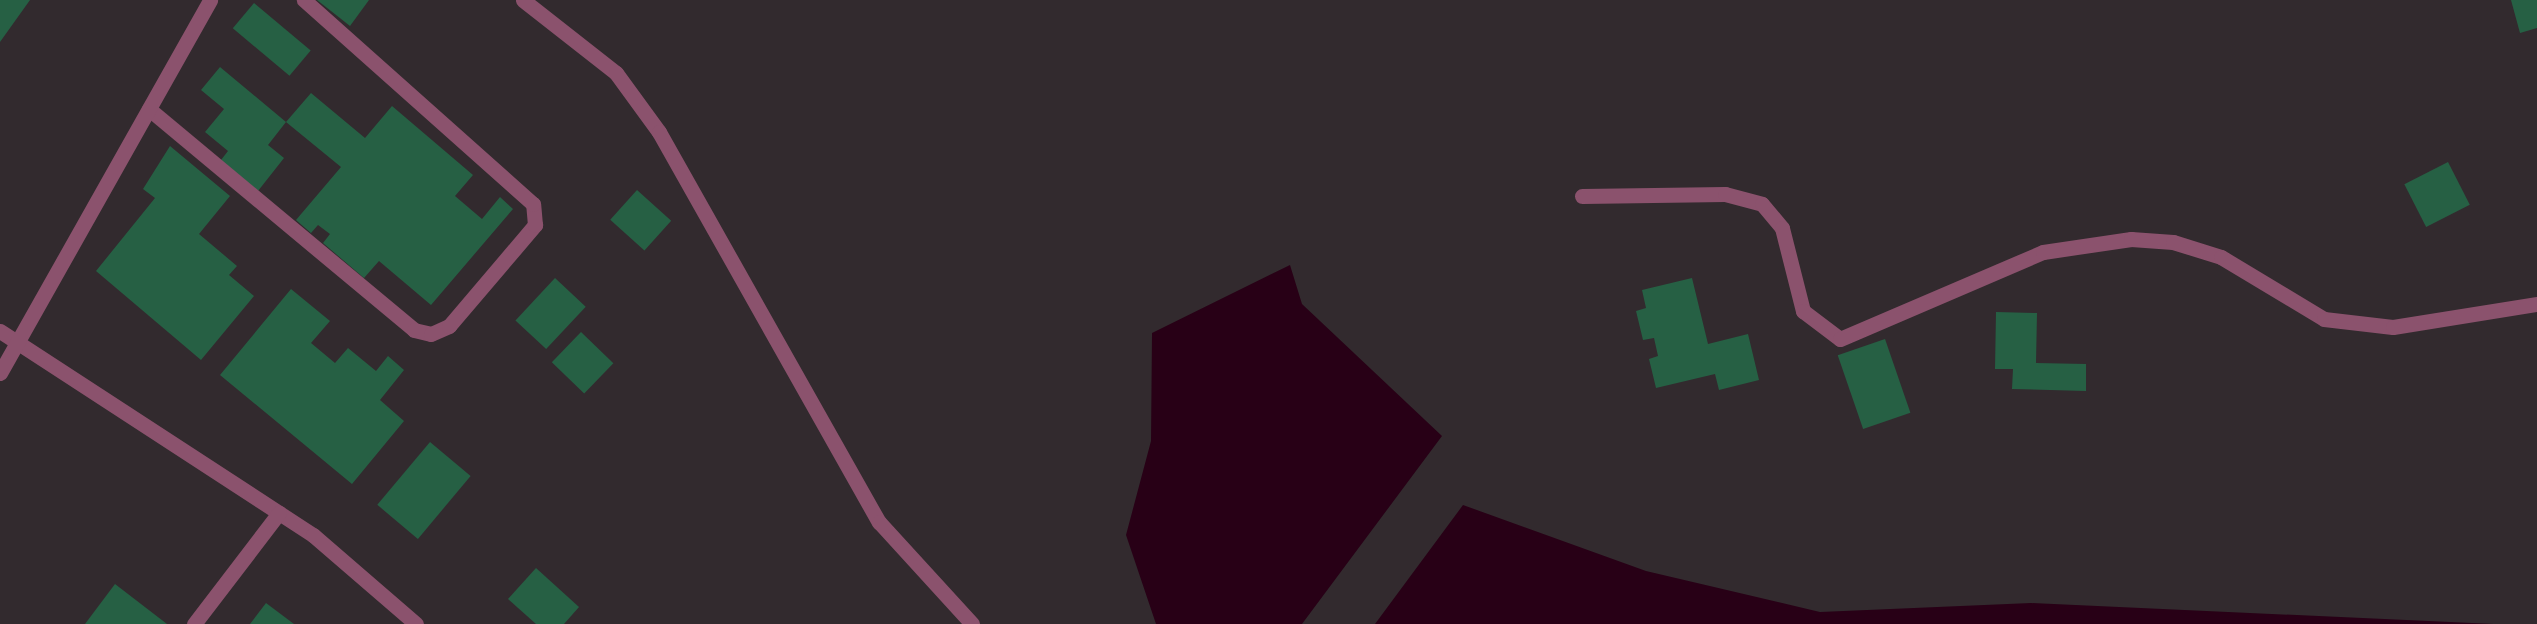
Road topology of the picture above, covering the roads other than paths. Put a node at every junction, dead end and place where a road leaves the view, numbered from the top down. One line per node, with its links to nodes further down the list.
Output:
1 (210, 0): 4 (street)
2 (304, 0): 4 (street)
3 (523, 0): 13 (street)
4 (149, 109): 8 (street)
5 (1582, 196): 6 (street)
6 (2537, 304)
7 (0, 331): 8 (street)
8 (17, 345): 9 (street); 10 (street)
9 (0, 373)
10 (279, 513): 11 (street); 12 (street)
11 (194, 624)
12 (416, 624)
13 (972, 624)

